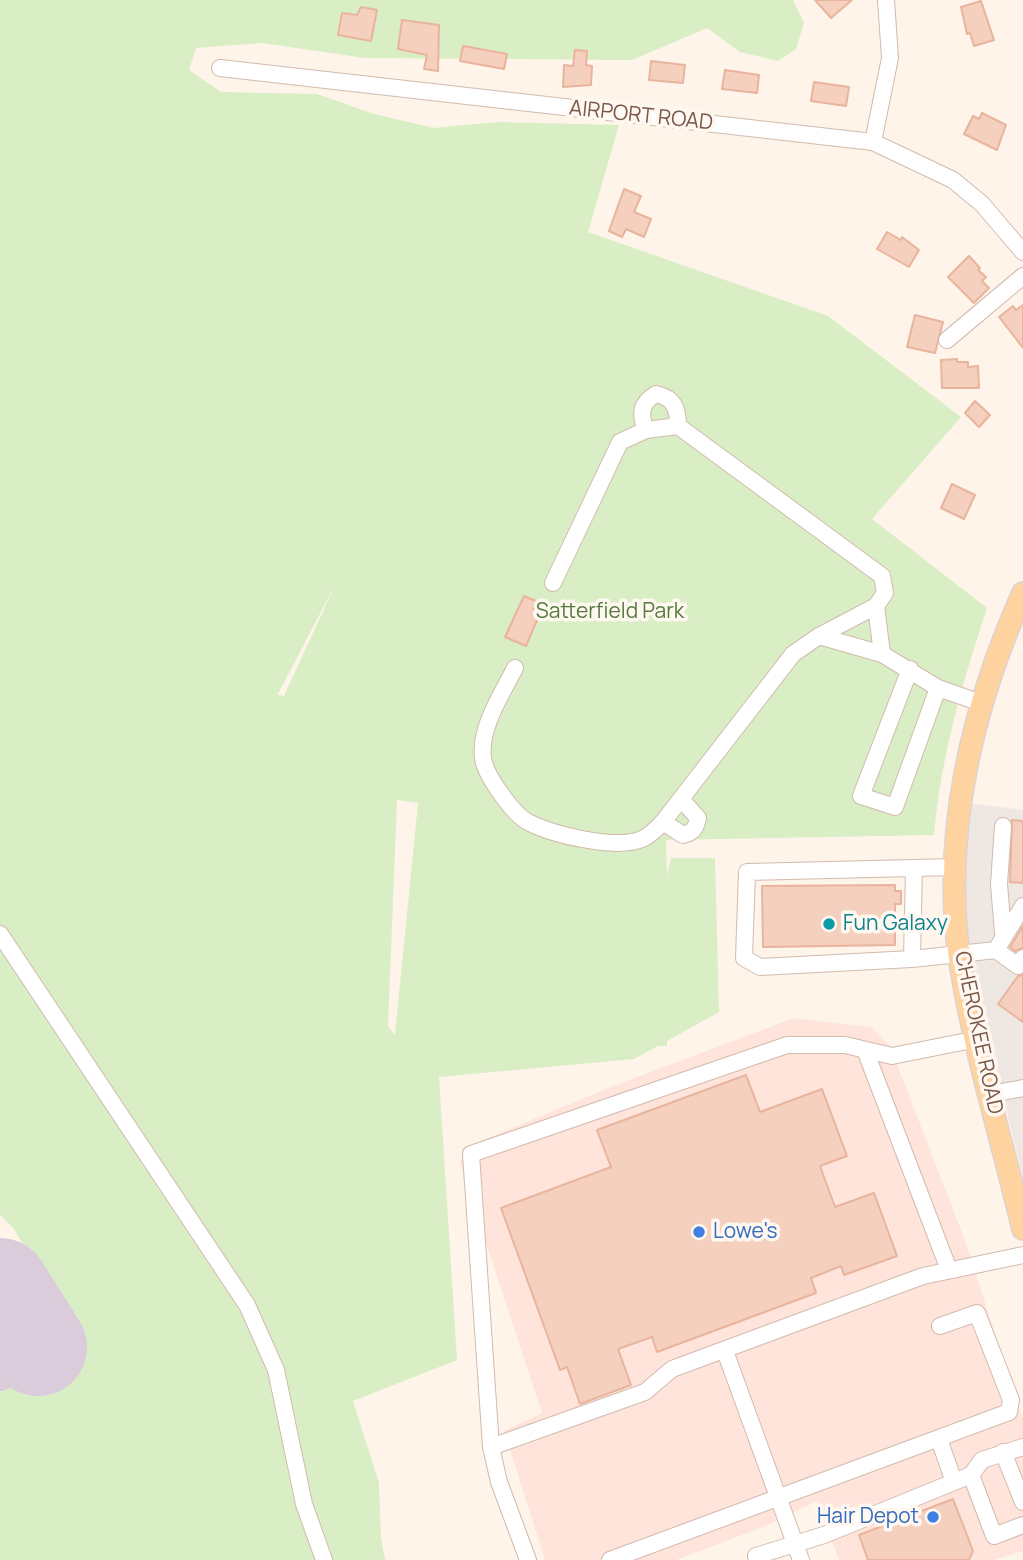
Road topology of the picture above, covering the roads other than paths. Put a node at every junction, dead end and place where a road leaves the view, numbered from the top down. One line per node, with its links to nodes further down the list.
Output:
1 (886, 0): 3 (street)
2 (220, 68): 3 (street, AIRPORT ROAD)
3 (873, 142): 4 (street, AIRPORT ROAD)
4 (1023, 252)
5 (1023, 276): 6 (street)
6 (947, 340)
7 (678, 426): 8 (street); 8 (street); 11 (street)
8 (646, 430): 9 (street)
9 (553, 583)
10 (1023, 593): 17 (main road, CHEROKEE ROAD)
11 (876, 606): 12 (street); 13 (street)
12 (819, 636): 13 (street); 18 (street)
13 (882, 654): 15 (street)
14 (515, 668): 19 (street)
15 (910, 669): 16 (street); 16 (street)
16 (938, 688): 17 (street)
17 (981, 703): 21 (main road, CHEROKEE ROAD)
18 (681, 799): 19 (street); 19 (street)
19 (663, 822)
20 (1003, 826): 24 (street)
21 (955, 867): 22 (street); 27 (main road, CHEROKEE ROAD)
22 (914, 868): 29 (street); 29 (street)
23 (1023, 906): 24 (street)
24 (1003, 933): 26 (street)
25 (0, 934): 49 (street)
26 (996, 950): 27 (street); 28 (street)
27 (959, 954): 29 (street); 30 (main road, CHEROKEE ROAD)
28 (1023, 958)
29 (912, 959)
30 (977, 1039): 31 (street); 33 (main road, CHEROKEE ROAD)
31 (865, 1050): 36 (street); 40 (street)
32 (1023, 1088): 33 (street)
33 (991, 1094): 34 (main road, CHEROKEE ROAD)
34 (1023, 1229)
35 (1023, 1255): 36 (street)
36 (949, 1270): 38 (street)
37 (940, 1326): 39 (street)
38 (725, 1351): 40 (street); 45 (street)
39 (939, 1439): 44 (street); 45 (street)
40 (491, 1447): 50 (street)
41 (1023, 1447): 42 (street)
42 (1003, 1452): 43 (street); 46 (street)
43 (971, 1475): 44 (street); 47 (street)
44 (954, 1482): 48 (street)
45 (778, 1498): 48 (street); 51 (street)
46 (1023, 1502)
47 (1023, 1525)
48 (795, 1543): 52 (street); 53 (street)
49 (324, 1560)
50 (528, 1560)
51 (610, 1560)
52 (757, 1560)
53 (802, 1560)

